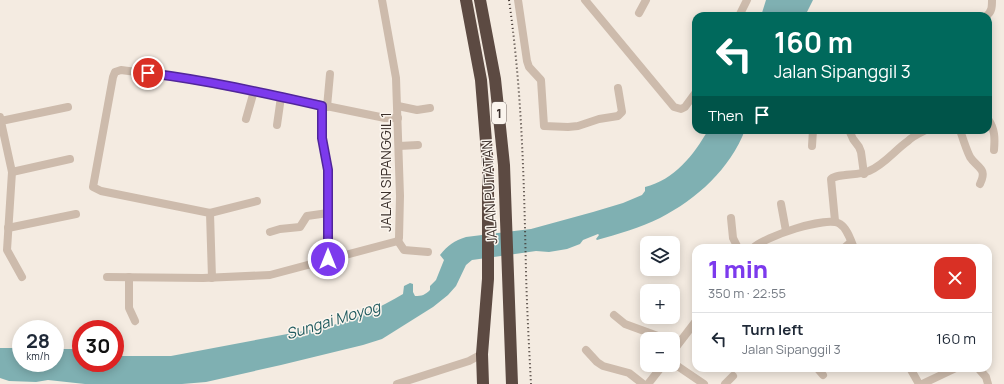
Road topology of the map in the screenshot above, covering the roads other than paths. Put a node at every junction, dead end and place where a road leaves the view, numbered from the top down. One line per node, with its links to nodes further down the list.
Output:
1 (382, 0): 15 (street, JALAN SIPANGGIL 1)
2 (466, 0): 62 (highway, JALAN PUTATAN / 1)
3 (480, 0): 73 (highway, JALAN PUTATAN / 1)
4 (518, 0): 11 (street)
5 (585, 0): 14 (street)
6 (646, 0): 9 (street)
7 (747, 0): 8 (street)
8 (741, 12)
9 (639, 13)
10 (330, 74): 17 (street)
11 (618, 88)
12 (254, 91): 13 (street); 21 (street); 40 (street)
13 (281, 97): 17 (street); 22 (street)
14 (692, 97)
15 (398, 106): 18 (street); 19 (street, JALAN SIPANGGIL 1)
16 (68, 107): 20 (street)
17 (325, 107): 19 (street); 38 (street)
18 (430, 108)
19 (398, 118): 29 (street, JALAN SIPANGGIL 1)
20 (0, 119): 33 (street)
21 (246, 119)
22 (277, 125)
23 (992, 126): 31 (street)
24 (813, 134): 30 (street)
25 (850, 134): 34 (street)
26 (919, 134): 34 (street)
27 (962, 134): 35 (street)
28 (418, 145): 29 (street)
29 (399, 146): 46 (street, JALAN SIPANGGIL 1)
30 (812, 146)
31 (994, 150)
32 (70, 159): 33 (street)
33 (12, 172): 43 (street)
34 (864, 174): 42 (street)
35 (980, 184)
36 (257, 201): 40 (street)
37 (781, 204): 44 (street)
38 (328, 213): 45 (street); 51 (street)
39 (76, 214): 43 (street)
40 (210, 214): 55 (street)
41 (732, 218): 47 (street)
42 (836, 221): 44 (street); 49 (street)
43 (8, 228): 52 (street)
44 (786, 231): 48 (street)
45 (270, 232)
46 (398, 241): 50 (street); 51 (street, JALAN SIPANGGIL 1)
47 (736, 244)
48 (758, 244)
49 (852, 244)
50 (428, 252)
51 (328, 259): 55 (street, JALAN SIPANGGIL 1)
52 (22, 277)
53 (107, 277): 54 (street, JALAN SIPANGGIL 1)
54 (129, 278): 55 (street, JALAN SIPANGGIL 1); 57 (street)
55 (212, 278)
56 (614, 314): 59 (street)
57 (135, 321)
58 (692, 326): 60 (street)
59 (647, 332)
60 (680, 339)
61 (586, 350): 74 (street)
62 (482, 354): 63 (street); 64 (highway, JALAN PUTATAN / 1)
63 (462, 363): 64 (street); 71 (street)
64 (482, 368): 72 (highway, JALAN PUTATAN / 1)
65 (680, 368): 76 (street)
66 (657, 372): 75 (street)
67 (912, 372): 78 (street)
68 (948, 372): 79 (street)
69 (982, 372): 80 (street)
70 (733, 376): 77 (street)
71 (397, 384)
72 (483, 384)
73 (512, 384)
74 (642, 384)
75 (648, 384)
76 (704, 384)
77 (725, 384)
78 (919, 384)
79 (922, 384)
80 (988, 384)

